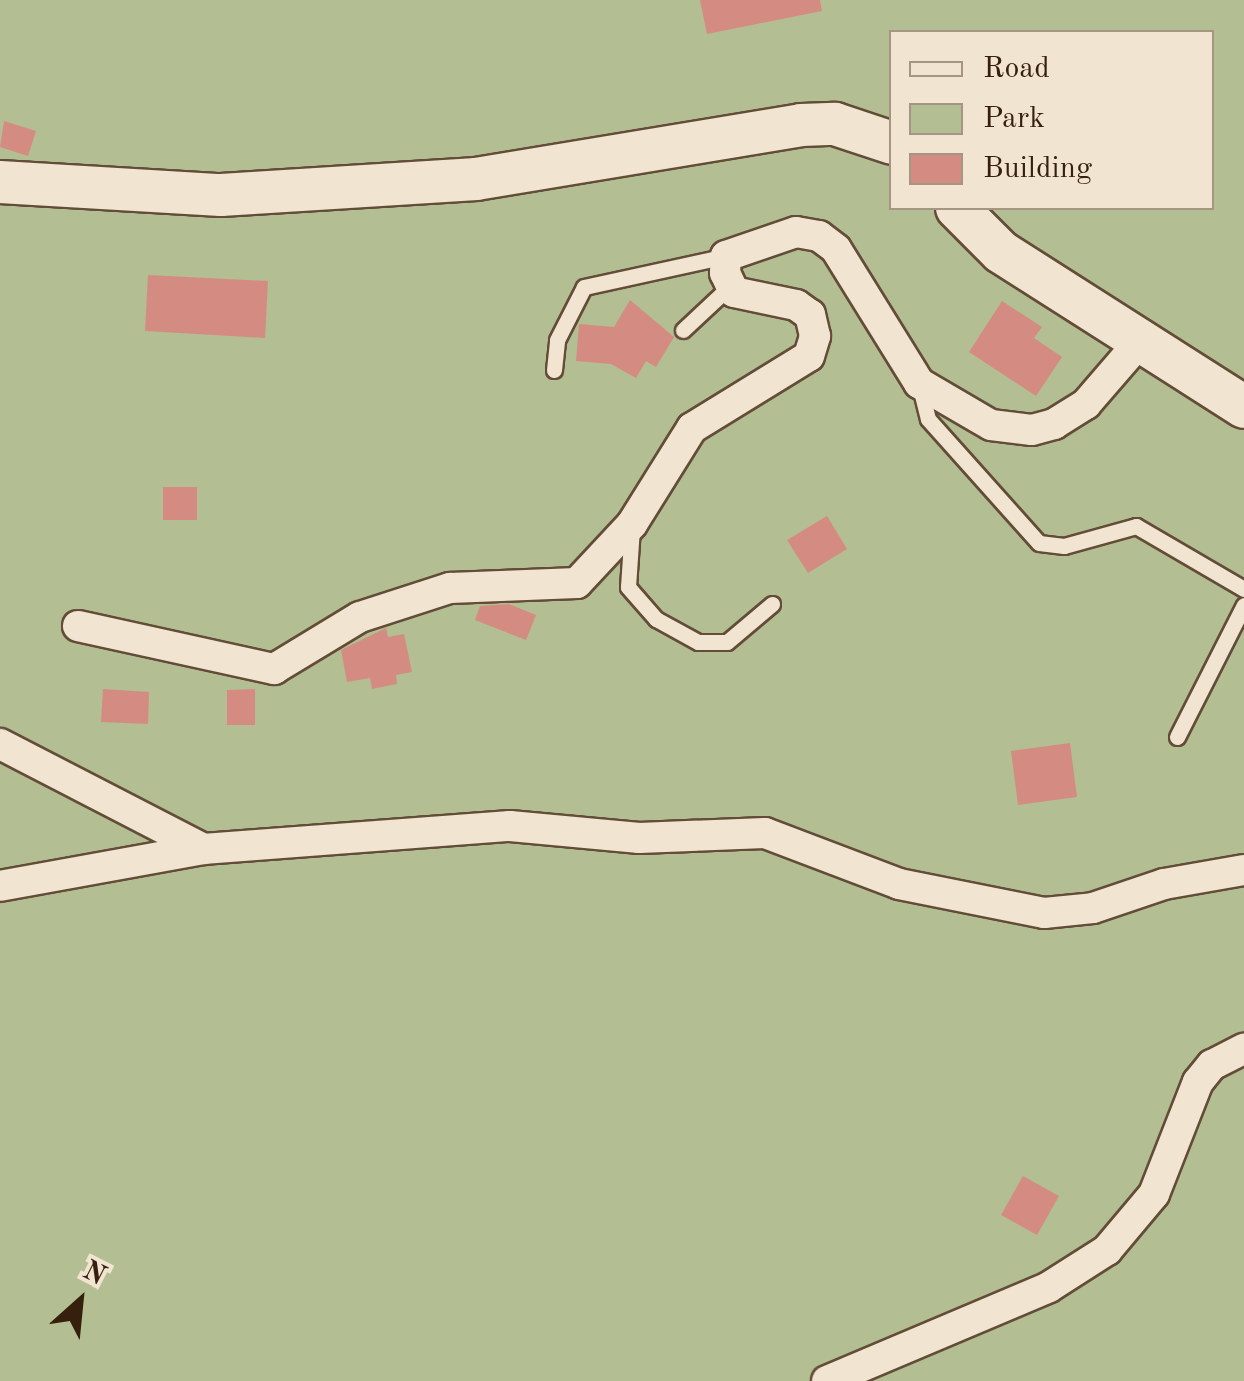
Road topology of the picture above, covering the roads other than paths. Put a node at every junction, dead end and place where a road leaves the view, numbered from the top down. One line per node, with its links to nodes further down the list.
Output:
1 (889, 142): 2 (main road)
2 (0, 182)
3 (959, 210): 7 (main road)
4 (726, 256): 5 (street); 8 (lane); 9 (street)
5 (728, 288): 6 (lane); 11 (street)
6 (683, 330)
7 (1142, 338): 9 (street); 10 (main road)
8 (554, 370)
9 (919, 384): 12 (lane)
10 (1244, 407)
11 (632, 524): 13 (lane); 15 (street)
12 (1244, 589)
13 (772, 604)
14 (1244, 606): 16 (lane)
15 (78, 626)
16 (1177, 736)
17 (0, 744): 18 (street)
18 (203, 850): 19 (street); 20 (street)
19 (1244, 870)
20 (0, 886)
21 (1244, 1050): 22 (street)
22 (827, 1381)

